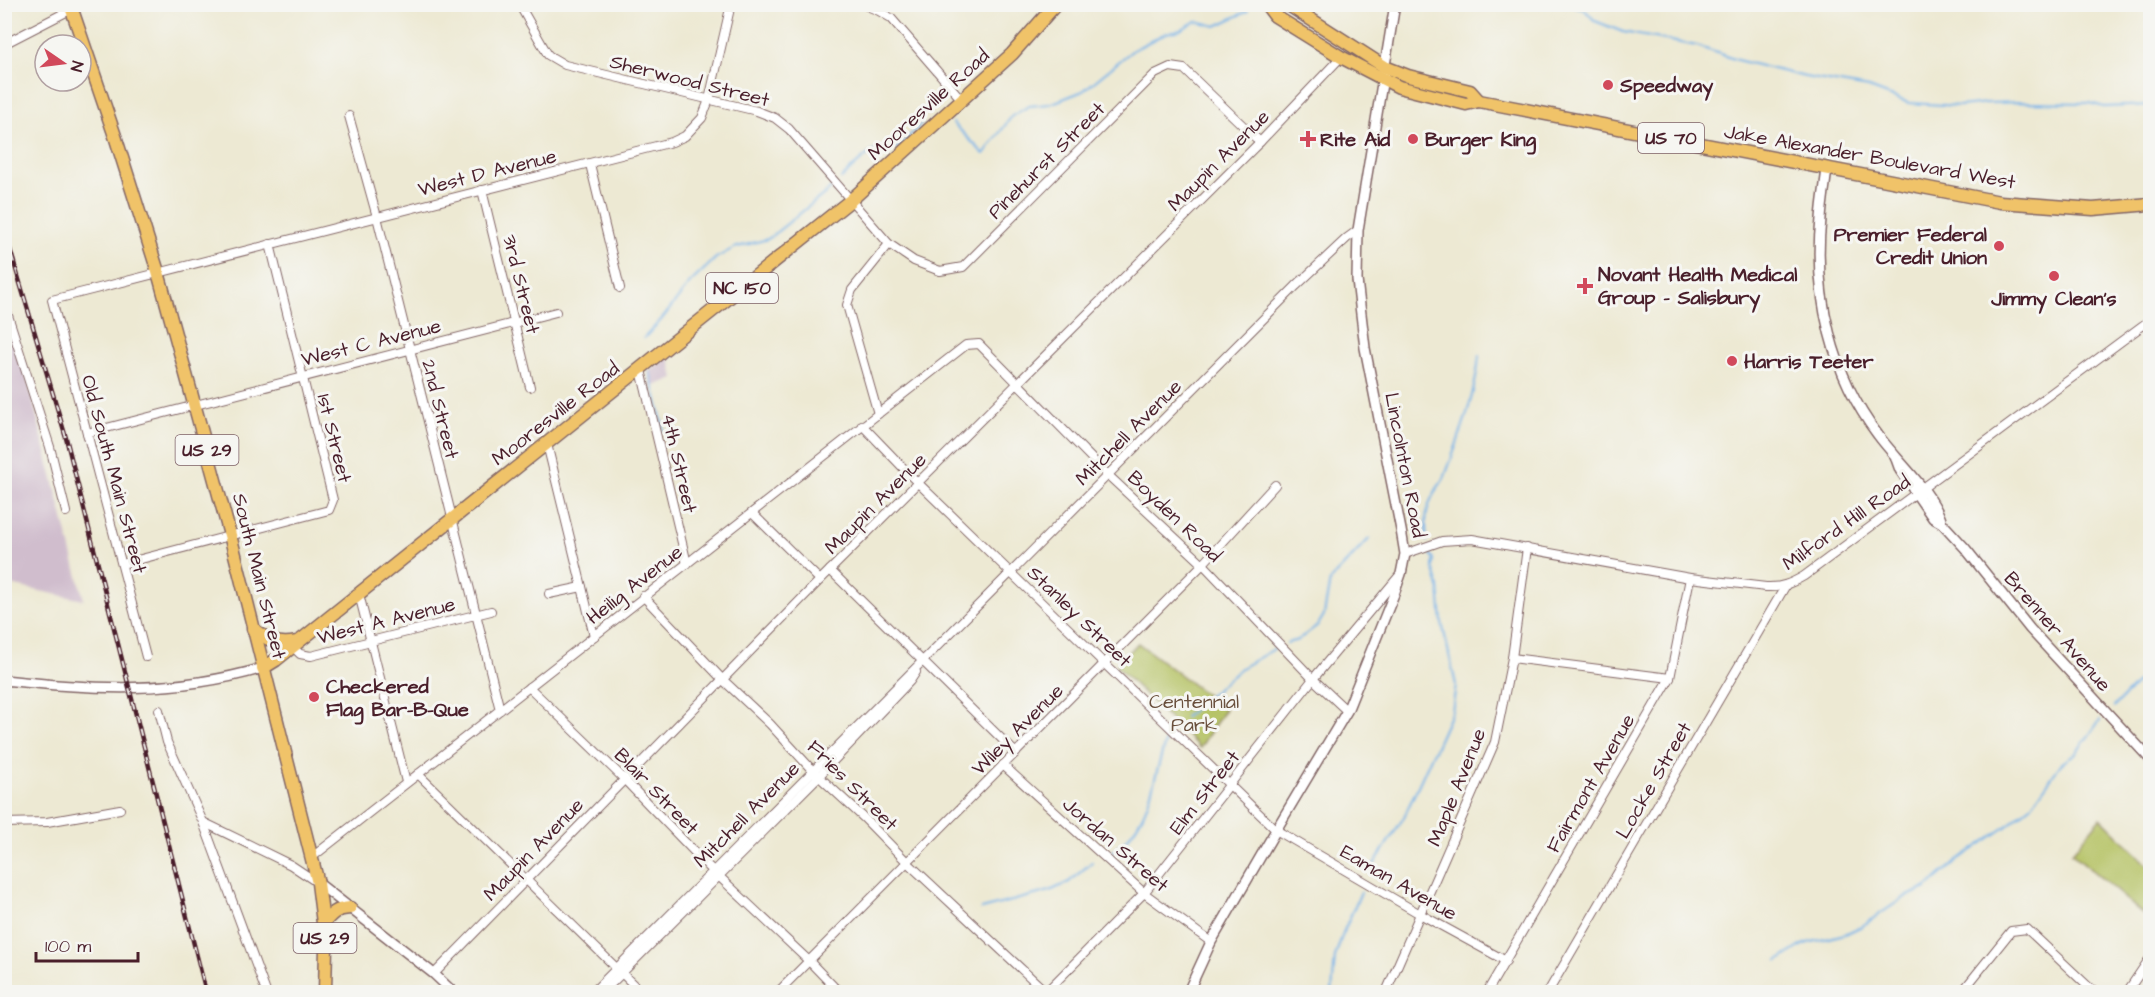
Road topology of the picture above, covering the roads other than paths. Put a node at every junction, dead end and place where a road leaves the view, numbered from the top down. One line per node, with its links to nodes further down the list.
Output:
1 (519, 4): 13 (street, Sherwood Street)
2 (731, 4): 13 (street, West D Avenue)
3 (862, 4): 14 (street)
4 (1056, 4): 14 (main road, Mooresville Road / NC 150)
5 (1266, 4): 10 (main road, Jake Alexander Boulevard West / US 70)
6 (1287, 4): 11 (main road, Jake Alexander Boulevard West / US 70)
7 (1395, 4): 11 (street, Lincolnton Road)
8 (71, 7): 9 (street); 27 (main road, South Main Street / US 29)
9 (4, 45)
10 (1341, 57): 12 (main road, Jake Alexander Boulevard West / US 70); 17 (street, Maupin Avenue)
11 (1385, 67): 12 (street, Lincolnton Road); 15 (main road, Jake Alexander Boulevard West / US 70)
12 (1383, 80): 15 (main road, Jake Alexander Boulevard West / US 70); 24 (street, Lincolnton Road)
13 (709, 100): 18 (street, West D Avenue); 21 (street, Sherwood Street)
14 (962, 100): 21 (main road, Mooresville Road / NC 150)
15 (1479, 101): 19 (main road, Jake Alexander Boulevard West / US 70)
16 (349, 116): 23 (street, 2nd Street)
17 (1260, 142): 26 (street, Pinehurst Street); 38 (street, Maupin Avenue)
18 (590, 164): 20 (street, West D Avenue); 28 (street)
19 (1827, 169): 22 (main road, Jake Alexander Boulevard West / US 70); 48 (street, Brenner Avenue)
20 (482, 190): 23 (street, West D Avenue); 33 (street, 3rd Street)
21 (851, 200): 26 (street, Pinehurst Street); 36 (main road, Mooresville Road / NC 150)
22 (2151, 204)
23 (377, 216): 25 (street, West D Avenue); 35 (street, 2nd Street)
24 (1358, 230): 45 (street, Mitchell Avenue); 54 (street, Lincolnton Road)
25 (270, 244): 27 (street, West D Avenue); 37 (street, 1st Street)
26 (889, 244): 41 (street)
27 (158, 272): 29 (street, West D Avenue); 40 (main road, South Main Street / US 29)
28 (620, 288)
29 (52, 300): 43 (street, Old South Main Street)
30 (4, 303): 49 (street)
31 (556, 312): 33 (street, West C Avenue)
32 (2151, 320): 48 (street, Milford Hill Road)
33 (514, 322): 35 (street, West C Avenue); 39 (street, 3rd Street)
34 (979, 344): 38 (street, Boyden Road); 41 (street, Heilig Avenue)
35 (409, 349): 37 (street, West C Avenue); 51 (street, 2nd Street)
36 (641, 370): 44 (main road, Mooresville Road / NC 150); 56 (street, 4th Street)
37 (304, 376): 40 (street, West C Avenue); 52 (street, 1st Street)
38 (1018, 383): 45 (street, Boyden Road); 46 (street, Maupin Avenue)
39 (530, 387)
40 (195, 404): 43 (street, West C Avenue); 52 (main road, South Main Street / US 29)
41 (878, 414): 42 (street, Heilig Avenue)
42 (862, 425): 46 (street, Stanley Street); 50 (street, Heilig Avenue)
43 (87, 433): 55 (street, Old South Main Street)
44 (547, 444): 51 (main road, Mooresville Road / NC 150); 64 (street)
45 (1109, 476): 57 (street, Boyden Road); 59 (street, Mitchell Avenue)
46 (919, 483): 58 (street, Maupin Avenue); 59 (street, Stanley Street)
47 (1275, 485): 57 (street, Wiley Avenue)
48 (1919, 492): 63 (street, Milford Hill Road); 88 (street, Brenner Avenue)
49 (66, 512)
50 (753, 514): 56 (street, Heilig Avenue); 62 (street)
51 (452, 519): 65 (main road, Mooresville Road / NC 150); 69 (street, 2nd Street)
52 (230, 536): 55 (street); 70 (main road, South Main Street / US 29)
53 (1527, 548): 54 (street, Milford Hill Road); 61 (street, Milford Hill Road); 75 (street, Maple Avenue)
54 (1404, 554): 60 (street, Lincolnton Road)
55 (122, 564): 74 (street, Old South Main Street)
56 (687, 564): 67 (street, Heilig Avenue)
57 (1203, 564): 77 (street, Wiley Avenue); 81 (street, Boyden Road)
58 (830, 570): 62 (street, Maupin Avenue); 76 (street)
59 (1011, 572): 76 (street, Mitchell Avenue); 77 (street, Stanley Street)
60 (1401, 574): 81 (street, Elm Street); 86 (street, Lincolnton Road)
61 (1690, 578): 63 (street, Milford Hill Road); 79 (street, Fairmont Avenue)
62 (820, 580): 80 (street, Maupin Avenue)
63 (1786, 585): 126 (street, Locke Street)
64 (582, 587): 66 (street); 71 (street)
65 (358, 594): 72 (street); 73 (main road, Mooresville Road / NC 150)
66 (549, 594)
67 (643, 596): 71 (street, Heilig Avenue); 80 (street, Fries Street)
68 (491, 610): 69 (street, West A Avenue)
69 (476, 614): 72 (street, West A Avenue); 85 (street, 2nd Street)
70 (253, 629): 73 (main road); 78 (main road, South Main Street / US 29)
71 (594, 636): 83 (street, Heilig Avenue)
72 (371, 642): 73 (street, West A Avenue); 93 (street)
73 (294, 644): 78 (main road, Mooresville Road / NC 150)
74 (146, 657)
75 (1512, 658): 79 (street); 106 (street, Maple Avenue)
76 (923, 660): 87 (street); 91 (street, Mitchell Avenue)
77 (1105, 664): 87 (street, Wiley Avenue); 94 (street, Stanley Street)
78 (263, 668): 82 (street, Mooresville Road); 99 (main road, South Main Street / US 29)
79 (1670, 678): 111 (street, Fairmont Avenue)
80 (722, 679): 91 (street, Fries Street); 92 (street, Maupin Avenue)
81 (1313, 679): 86 (street, Boyden Road); 94 (street, Elm Street)
82 (4, 680)
83 (530, 687): 85 (street, Heilig Avenue); 92 (street, Blair Street)
84 (159, 710): 96 (street)
85 (500, 710): 90 (street, Heilig Avenue)
86 (1347, 711): 98 (street, Lincolnton Road)
87 (1016, 753): 89 (street, Wiley Avenue)
88 (2151, 759)
89 (1003, 765): 100 (street, Wiley Avenue); 104 (street, Jordan Street)
90 (418, 774): 93 (street, Heilig Avenue); 102 (street)
91 (816, 774): 100 (street, Fries Street); 101 (street, Mitchell Avenue)
92 (623, 779): 101 (street, Blair Street); 102 (street, Maupin Avenue)
93 (406, 782): 99 (street, Heilig Avenue)
94 (1231, 785): 98 (street, Stanley Street); 104 (street, Elm Street)
95 (120, 809): 97 (street)
96 (202, 822): 103 (street); 115 (street)
97 (4, 823)
98 (1276, 830): 106 (street, Eaman Avenue); 108 (street, Lincolnton Road)
99 (311, 858): 103 (main road, South Main Street / US 29)
100 (908, 863): 110 (street, Wiley Avenue); 114 (street, Fries Street)
101 (716, 873): 110 (street, Blair Street); 112 (street, Mitchell Avenue)
102 (525, 879): 112 (street); 113 (street, Maupin Avenue)
103 (318, 883): 105 (street); 107 (main road, South Main Street / US 29)
104 (1144, 893): 108 (street, Jordan Street); 114 (street, Elm Street)
105 (350, 908): 107 (main road); 113 (street)
106 (1420, 914): 111 (street, Eaman Avenue); 124 (street, Maple Avenue)
107 (323, 924): 116 (main road, South Main Street / US 29)
108 (1212, 942): 123 (street, Lincolnton Road)
109 (2151, 958): 129 (street)
110 (809, 961): 121 (street, Wiley Avenue); 122 (street, Blair Street)
111 (1506, 961): 125 (street, Fairmont Avenue)
112 (619, 971): 118 (street, Mitchell Avenue); 119 (street, Mitchell Avenue); 120 (street)
113 (434, 974): 117 (street)
114 (1046, 992)
115 (266, 993)
116 (325, 993)
117 (453, 993)
118 (593, 993)
119 (603, 993)
120 (641, 993)
121 (778, 993)
122 (838, 993)
123 (1188, 993)
124 (1386, 993)
125 (1487, 993)
126 (1548, 993)
127 (1962, 993): 128 (street)
128 (2094, 993)
129 (2127, 993)

